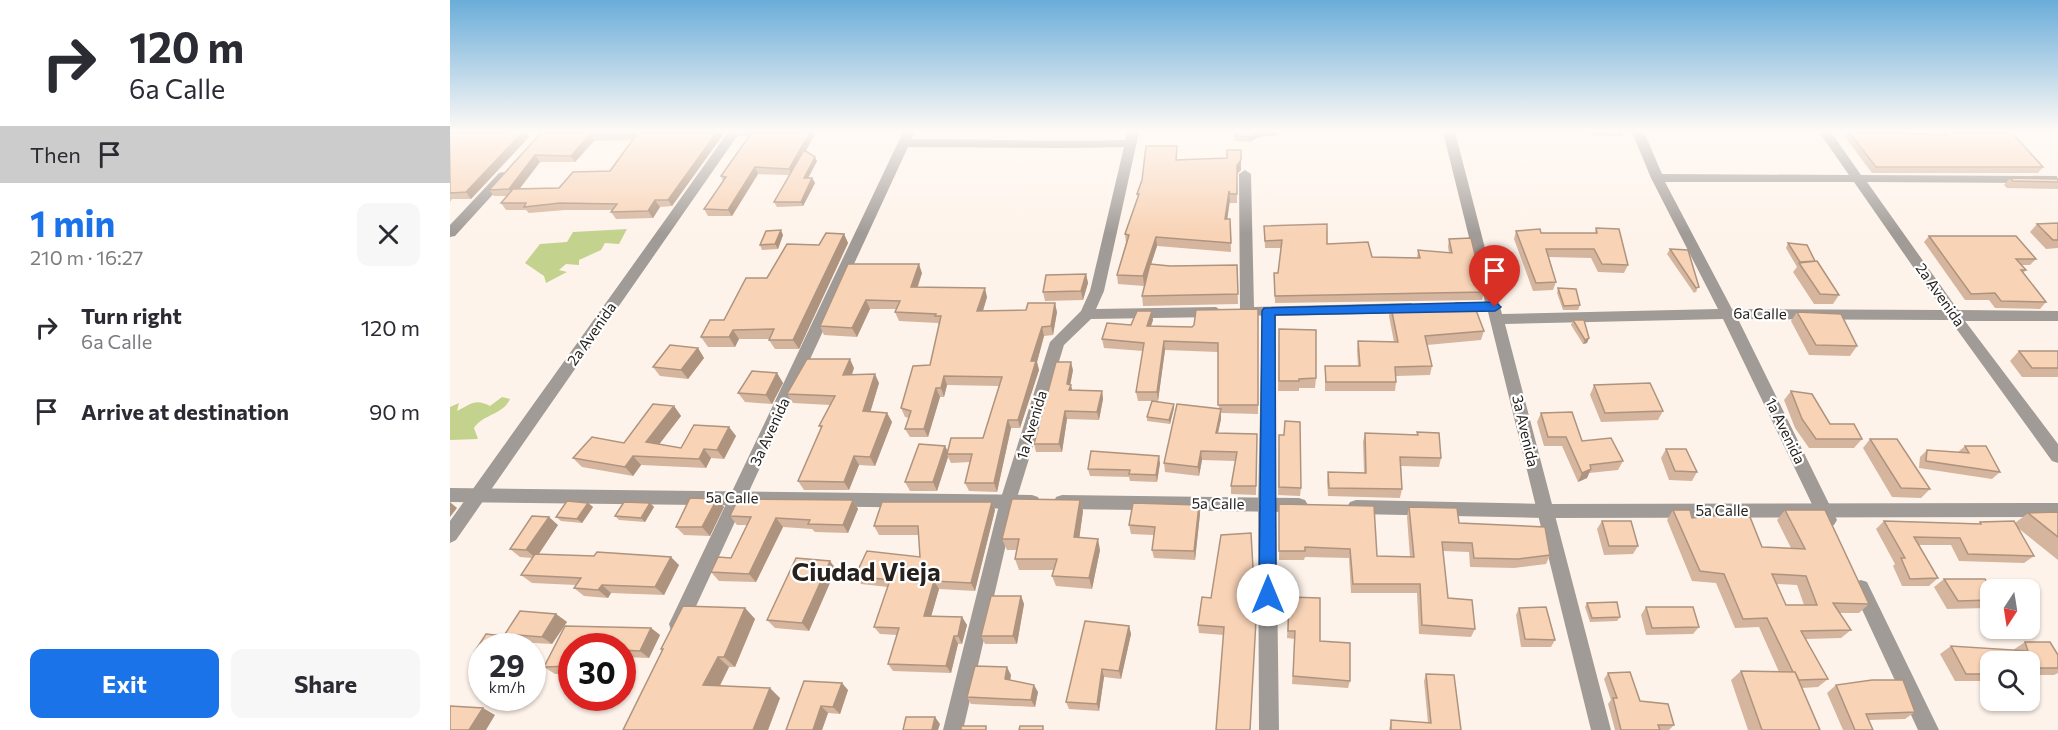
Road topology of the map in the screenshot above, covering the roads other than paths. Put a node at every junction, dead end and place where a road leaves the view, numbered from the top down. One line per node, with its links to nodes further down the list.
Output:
1 (513, 166): 13 (street)
2 (710, 166): 23 (street, 2a Avenida)
3 (893, 166): 24 (street, 3a Avenida)
4 (1126, 166): 17 (street, 1a Avenida)
5 (1458, 166): 16 (street, 3a Avenida)
6 (1652, 166): 10 (street, 1a Avenida)
7 (1850, 166): 11 (street, 2a Avenida)
8 (2042, 166): 12 (street)
9 (1245, 174): 14 (street)
10 (1657, 178): 11 (street); 18 (street, 1a Avenida)
11 (1860, 179): 12 (street); 20 (street, 2a Avenida)
12 (2056, 181)
13 (450, 232)
14 (1247, 311): 15 (street, 6a Calle); 17 (street, 6a Calle)
15 (1269, 311): 16 (street, 6a Calle); 26 (street)
16 (1497, 313): 18 (street, 6a Calle); 30 (street, 3a Avenida)
17 (1088, 314): 25 (street, 1a Avenida)
18 (1728, 314): 20 (street, 6a Calle); 31 (street, 1a Avenida)
19 (2058, 316): 20 (street, 6a Calle)
20 (1954, 317): 21 (street, 2a Avenida)
21 (2058, 456)
22 (450, 495): 23 (street, 5a Calle)
23 (478, 495): 24 (street, 5a Calle); 33 (street, 2a Avenida)
24 (739, 498): 25 (street, 5a Calle); 35 (street, 3a Avenida)
25 (1008, 501): 26 (street, 5a Calle); 36 (street, 1a Avenida)
26 (1267, 504): 27 (street, 5a Calle); 37 (street)
27 (1313, 506)
28 (1336, 506): 30 (street, 5a Calle)
29 (2058, 510): 31 (street, 5a Calle)
30 (1544, 511): 31 (street, 5a Calle); 38 (street, 3a Avenida)
31 (1824, 511): 32 (street, 1a Avenida)
32 (1834, 532)
33 (450, 535)
34 (1854, 573): 39 (street)
35 (673, 635)
36 (953, 730)
37 (1269, 730)
38 (1601, 730)
39 (1929, 730)

